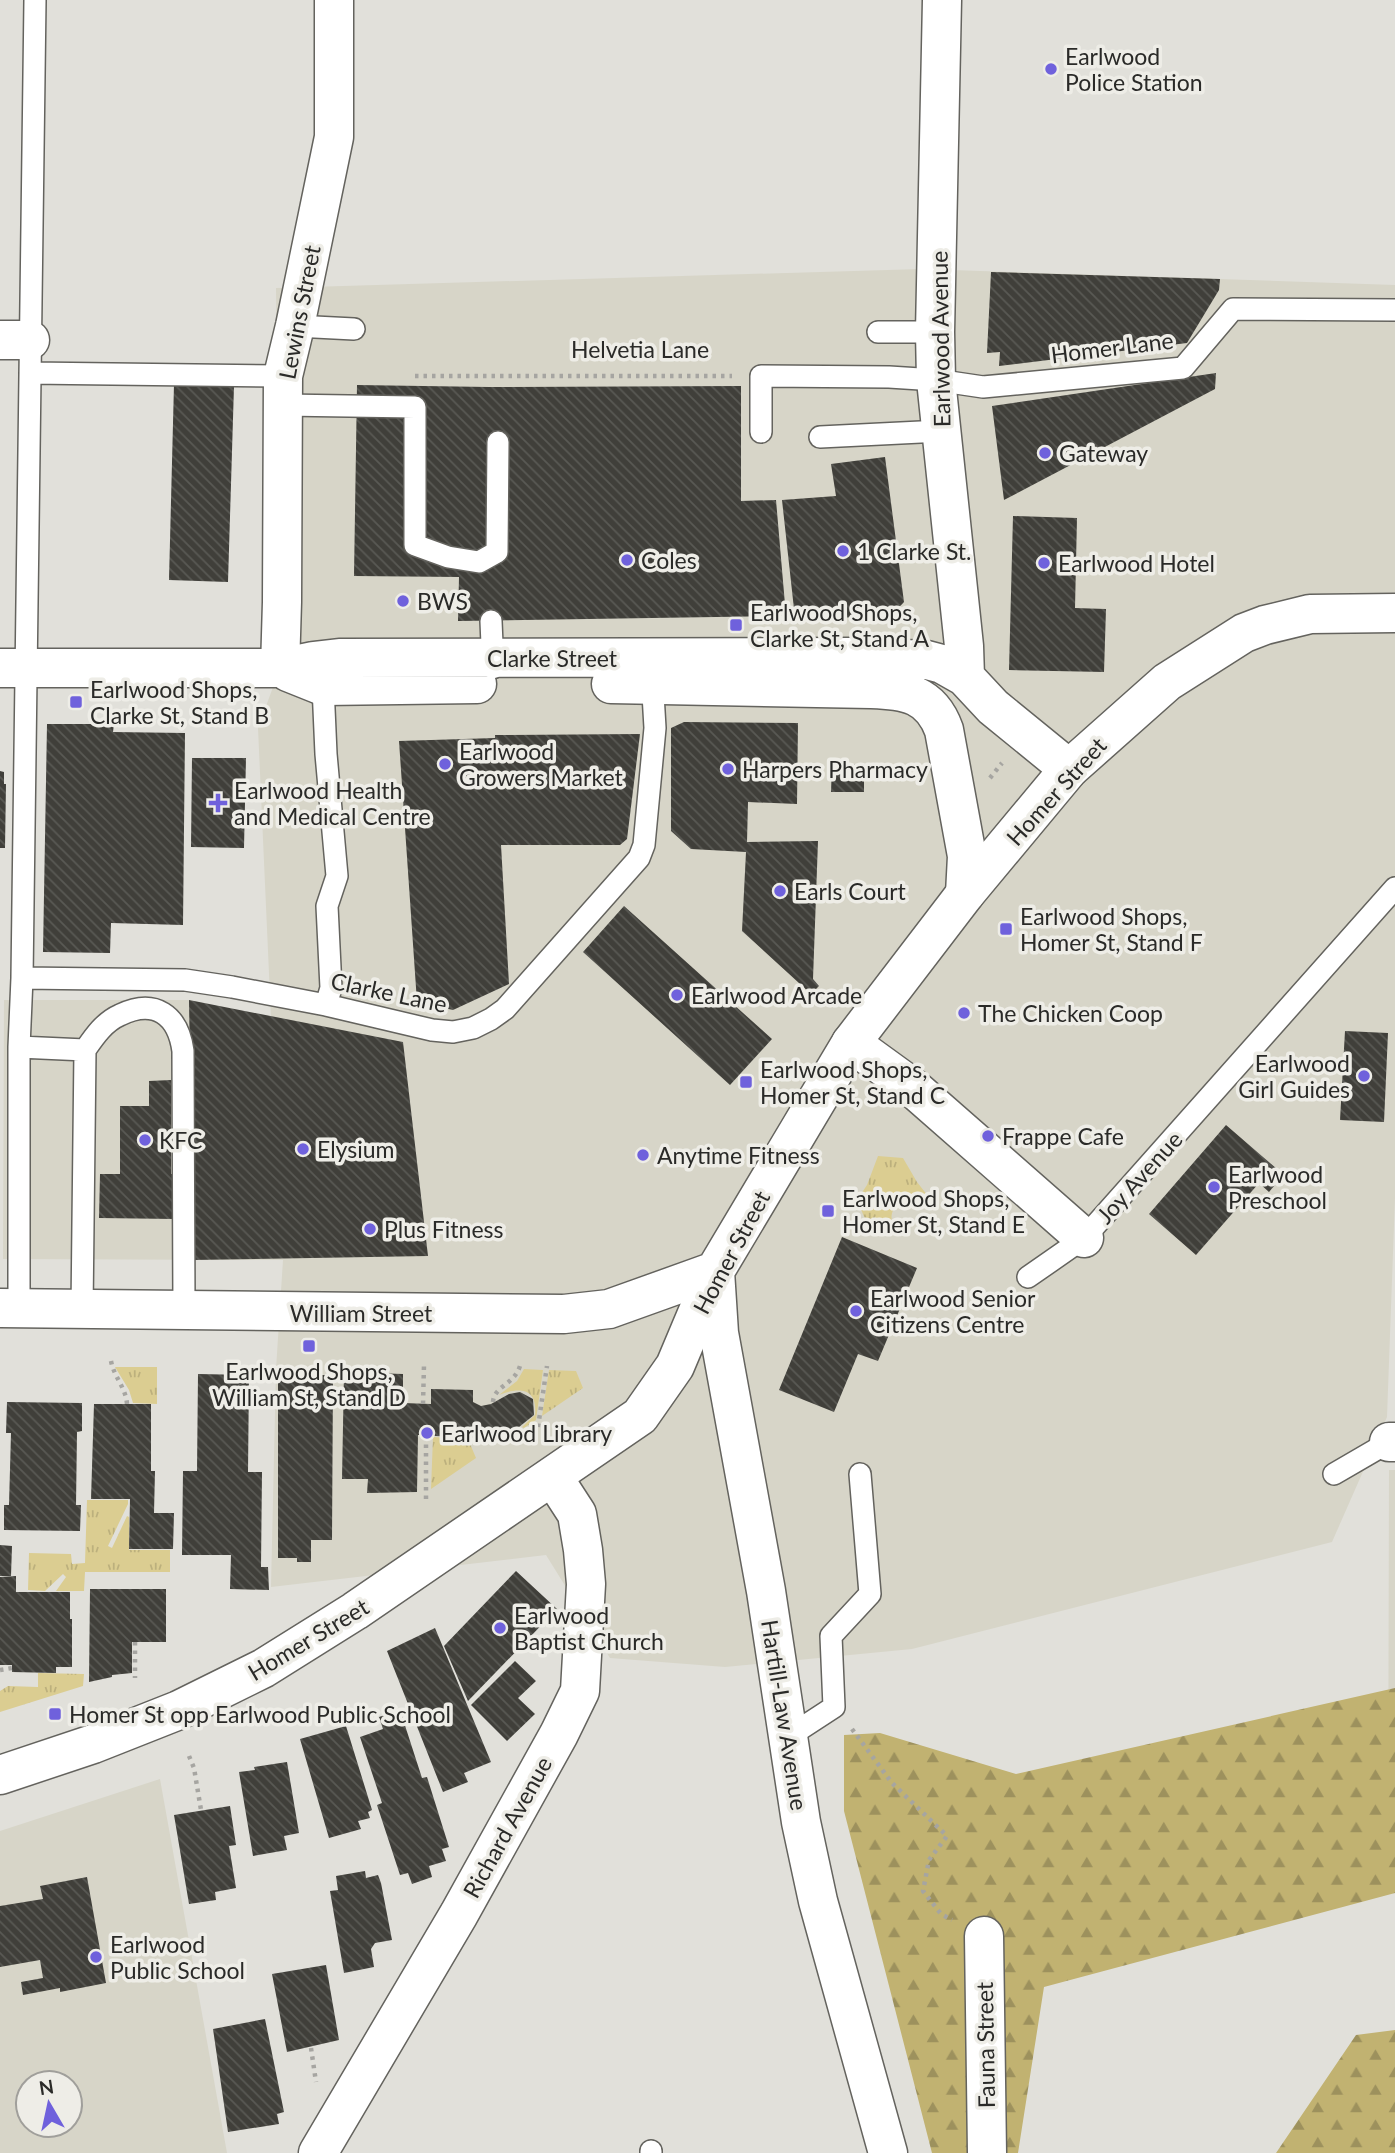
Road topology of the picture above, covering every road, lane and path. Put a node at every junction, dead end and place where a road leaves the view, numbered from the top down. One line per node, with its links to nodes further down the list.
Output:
1 (35, 0): 9 (lane)
2 (334, 0): 5 (street, Lewins Street)
3 (942, 0): 8 (street, Earlwood Avenue)
4 (1395, 310): 12 (lane, Homer Lane)
5 (296, 326): 6 (lane); 13 (street, Lewins Street)
6 (354, 329)
7 (878, 332): 8 (lane)
8 (935, 332): 12 (street, Earlwood Avenue)
9 (20, 351): 13 (lane); 19 (lane)
10 (413, 376): 11 (path, Helvetia Lane)
11 (761, 376): 12 (lane); 15 (lane)
12 (936, 380): 14 (street, Earlwood Avenue)
13 (283, 391): 17 (lane); 21 (street, Lewins Street)
14 (942, 431): 16 (lane); 23 (street, Earlwood Avenue)
15 (761, 432)
16 (820, 437)
17 (498, 442)
18 (1395, 613): 24 (street, Homer Street)
19 (13, 668): 21 (street, Clarke Street); 27 (lane)
20 (651, 671): 21 (street, Clarke Street); 22 (street, Clarke Street); 28 (lane, Clarke Lane)
21 (305, 672): 28 (lane)
22 (821, 673): 23 (street, Clarke Street); 26 (street, Clarke Street)
23 (965, 677): 24 (street, Clarke Street)
24 (1069, 769): 26 (street, Homer Street)
25 (1395, 888): 32 (lane, Joy Avenue)
26 (965, 894): 29 (street, Homer Street)
27 (22, 978): 28 (lane, Clarke Lane); 30 (lane)
28 (326, 1005)
29 (851, 1043): 32 (street, Joy Avenue); 33 (street, Homer Street)
30 (19, 1047): 31 (lane); 35 (lane)
31 (85, 1050): 36 (lane); 37 (lane)
32 (1084, 1238): 34 (lane)
33 (715, 1271): 37 (street, William Street); 52 (street, Homer Street); 59 (street, Hartill-Law Avenue)
34 (1028, 1277)
35 (10, 1309): 36 (street, William Street)
36 (82, 1310): 37 (street, William Street)
37 (184, 1311)
38 (111, 1361): 45 (path)
39 (317, 1364): 43 (path)
40 (424, 1365): 46 (path)
41 (520, 1366): 44 (path)
42 (547, 1366): 47 (path)
43 (317, 1375)
44 (493, 1402)
45 (127, 1404)
46 (424, 1404)
47 (538, 1427)
48 (426, 1436): 53 (path)
49 (1392, 1442): 51 (lane)
50 (860, 1474): 58 (lane)
51 (1334, 1474)
52 (553, 1477): 61 (street, Homer Street); 66 (street, Richard Avenue)
53 (426, 1502)
54 (135, 1642): 57 (path)
55 (12, 1668): 56 (path)
56 (0, 1670)
57 (135, 1678)
58 (834, 1707): 59 (lane); 63 (path)
59 (788, 1737): 67 (street, Hartill-Law Avenue)
60 (189, 1756): 62 (path)
61 (0, 1775)
62 (201, 1811)
63 (984, 1936): 68 (street, Fauna Street)
64 (311, 2048): 65 (path)
65 (317, 2094)
66 (318, 2153)
67 (888, 2153)
68 (987, 2153)

